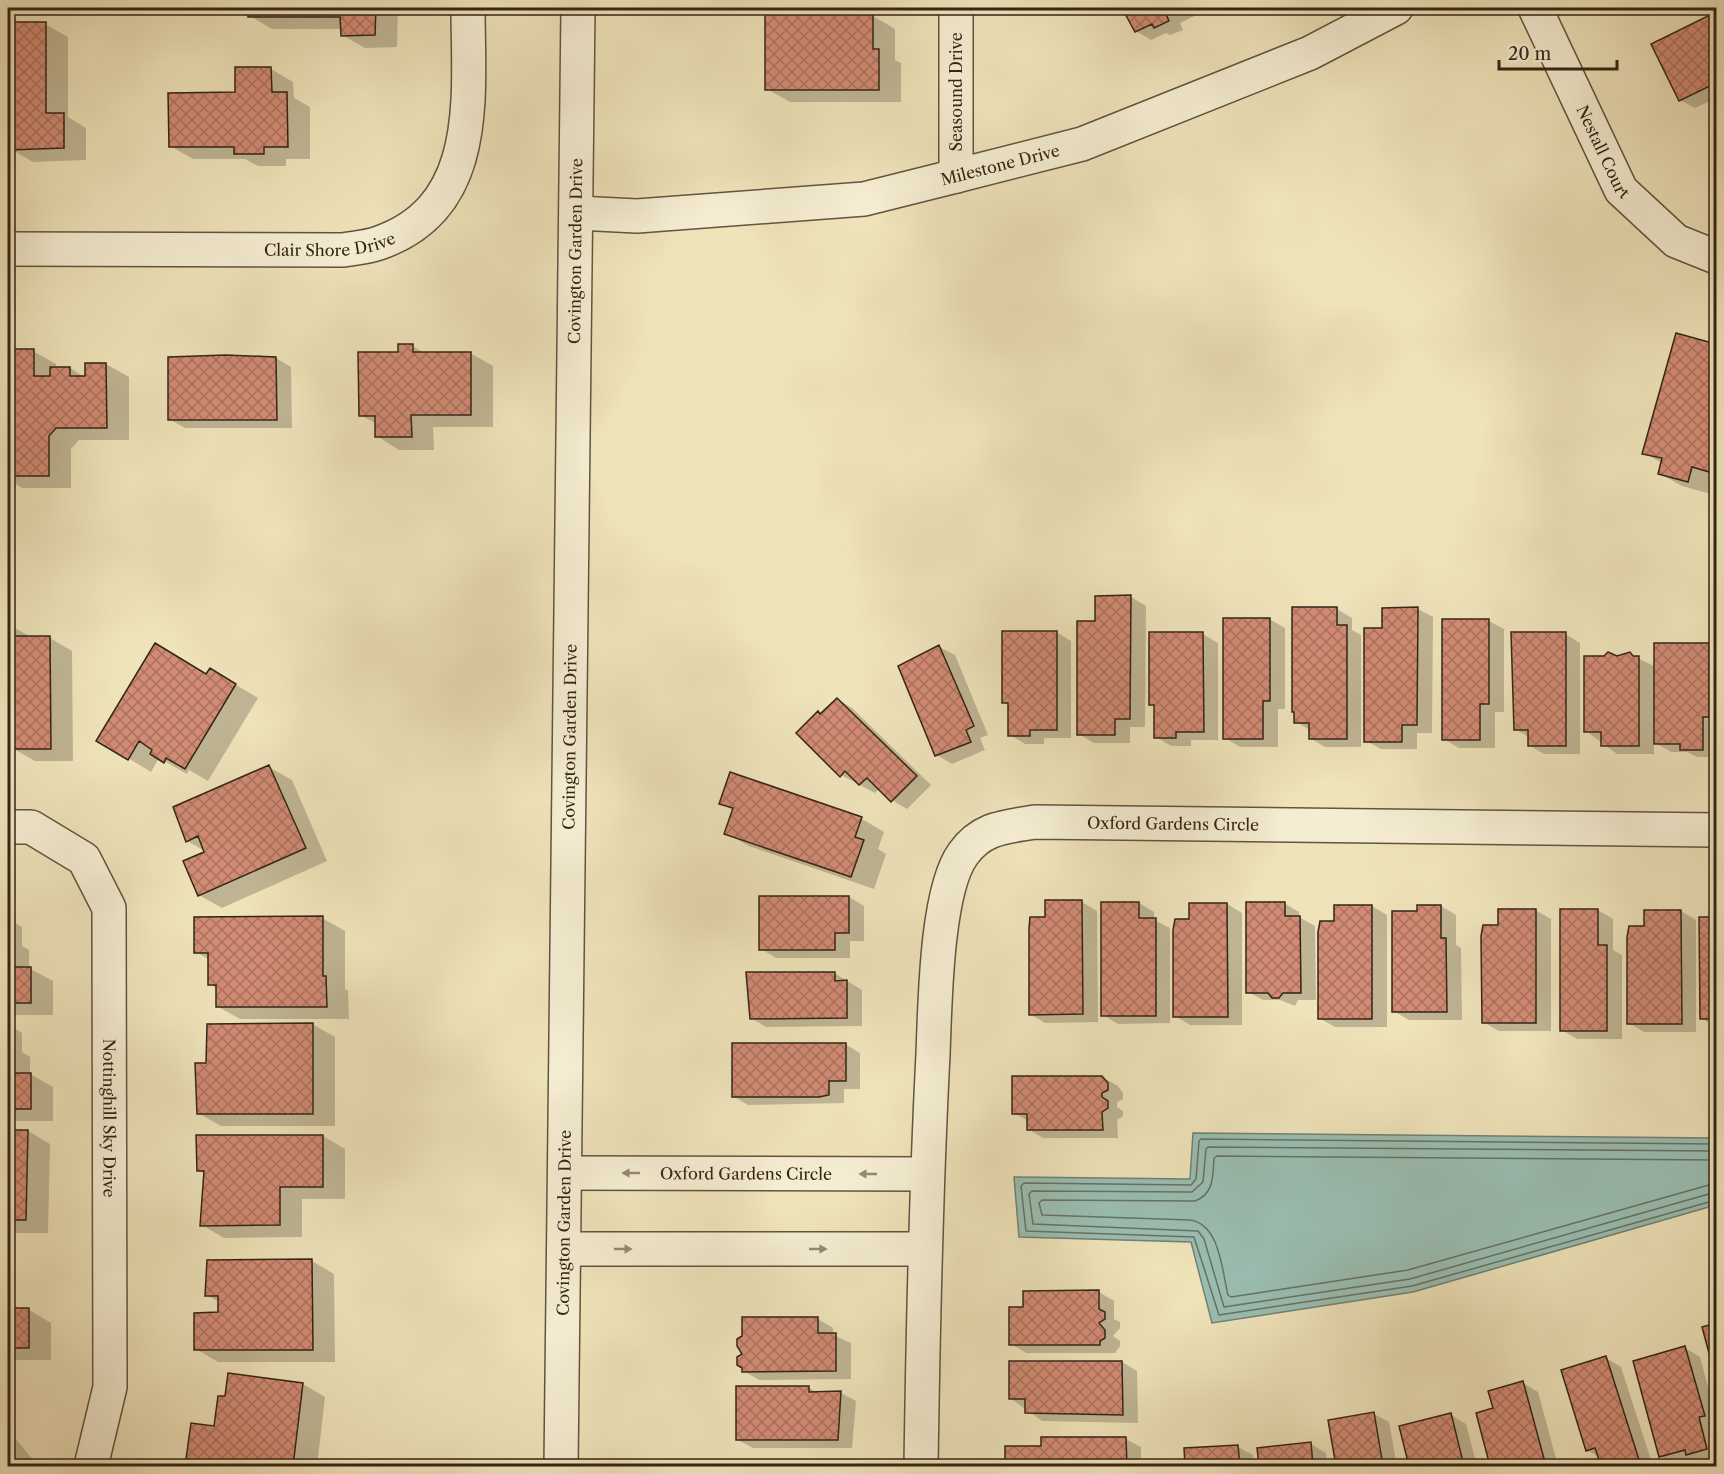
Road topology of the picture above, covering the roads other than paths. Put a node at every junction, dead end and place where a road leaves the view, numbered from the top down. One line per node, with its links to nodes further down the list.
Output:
1 (468, 8): 8 (street, Clair Shore Drive)
2 (578, 8): 7 (street, Covington Garden Drive)
3 (956, 8): 6 (street, Seasound Drive)
4 (1396, 8): 6 (street, Milestone Drive)
5 (1535, 8): 9 (street, Nestall Court)
6 (956, 176): 7 (street, Milestone Drive)
7 (578, 213): 12 (street, Covington Garden Drive)
8 (8, 249)
9 (1716, 257)
10 (8, 827): 16 (street, Nottinghill Sky Drive)
11 (1716, 830): 13 (street, Oxford Gardens Circle)
12 (566, 1173): 13 (street, Oxford Gardens Circle, one-way to 12); 14 (street, Covington Garden Drive)
13 (927, 1174): 15 (street, Oxford Gardens Circle)
14 (565, 1250): 15 (street, one-way to 15); 17 (street, Covington Garden Drive)
15 (924, 1250): 18 (street, Oxford Gardens Circle)
16 (91, 1467)
17 (561, 1467)
18 (921, 1467)

